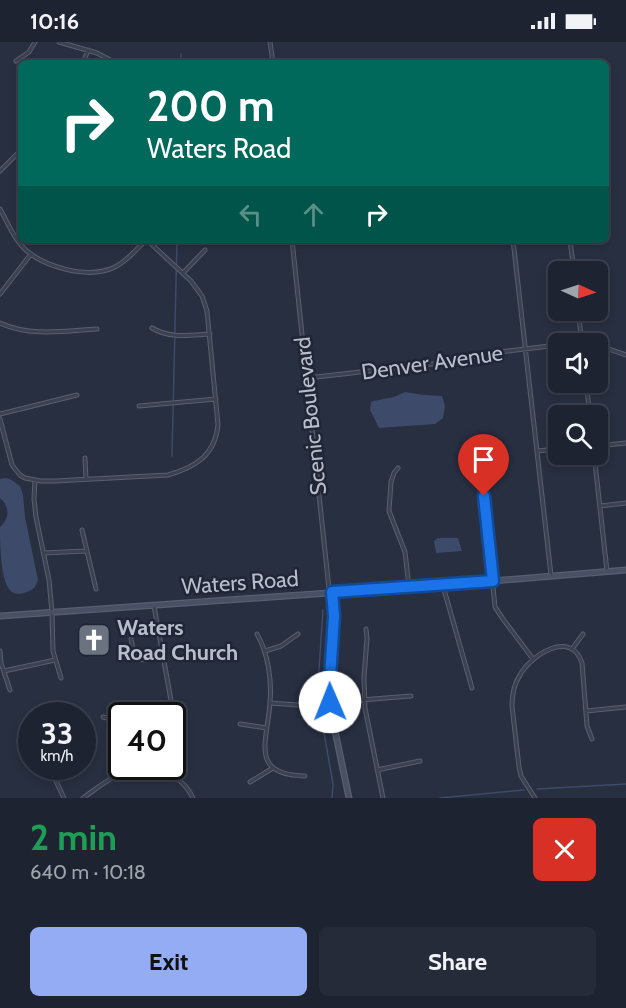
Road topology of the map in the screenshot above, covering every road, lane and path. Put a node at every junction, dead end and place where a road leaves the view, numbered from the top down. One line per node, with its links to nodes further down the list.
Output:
1 (35, 42): 8 (street)
2 (59, 42): 4 (street)
3 (270, 42): 7 (street)
4 (88, 50): 5 (street); 6 (street)
5 (84, 60)
6 (110, 60)
7 (273, 60)
8 (16, 61)
9 (18, 153): 10 (street)
10 (0, 171)
11 (0, 209): 12 (street)
12 (18, 242)
13 (19, 243): 20 (street)
14 (143, 243): 20 (street)
15 (149, 243): 22 (street)
16 (292, 243): 32 (street, Scenic Boulevard)
17 (513, 243): 29 (street)
18 (570, 243): 21 (street)
19 (205, 250): 22 (street)
20 (31, 254): 23 (street)
21 (573, 261)
22 (183, 273): 27 (street)
23 (0, 294)
24 (0, 323): 26 (street)
25 (152, 328): 27 (street)
26 (97, 329)
27 (210, 334): 34 (street)
28 (548, 346): 29 (street, Denver Avenue)
29 (525, 349): 32 (street, Denver Avenue); 41 (street)
30 (608, 349): 31 (street)
31 (626, 355)
32 (307, 378): 60 (street, Scenic Boulevard)
33 (77, 395): 36 (street)
34 (216, 399): 35 (street); 45 (street)
35 (139, 406)
36 (0, 414)
37 (0, 419): 46 (street)
38 (626, 443): 39 (street)
39 (608, 445)
40 (548, 450): 41 (street)
41 (537, 451): 55 (street)
42 (85, 458): 45 (street)
43 (595, 465): 49 (street)
44 (398, 468): 58 (street)
45 (86, 479): 46 (street)
46 (35, 480): 52 (street)
47 (484, 496): 56 (street)
48 (626, 503): 49 (street)
49 (600, 506): 54 (street)
50 (82, 530): 51 (street)
51 (86, 551): 52 (street); 59 (street)
52 (44, 554): 62 (street)
53 (626, 570): 54 (street, Waters Road)
54 (607, 571): 55 (street, Waters Road)
55 (550, 575): 56 (street, Waters Road)
56 (493, 581): 57 (street, Waters Road); 73 (street)
57 (443, 585): 58 (street, Waters Road); 77 (street)
58 (409, 587): 60 (street, Waters Road)
59 (96, 589)
60 (332, 592): 61 (street, Waters Road); 82 (street)
61 (154, 604): 62 (street, Waters Road); 72 (street)
62 (52, 612): 63 (street, Waters Road); 74 (street)
63 (0, 616)
64 (366, 629): 80 (street)
65 (298, 633): 71 (street)
66 (257, 634): 71 (street)
67 (583, 634): 69 (street)
68 (130, 639): 72 (street)
69 (572, 649): 73 (street); 85 (street)
70 (0, 651): 75 (street)
71 (265, 651): 83 (street)
72 (164, 657): 81 (street)
73 (533, 659): 104 (street)
74 (55, 660): 75 (street); 76 (street)
75 (4, 671): 78 (street)
76 (61, 678)
77 (472, 688)
78 (10, 690)
79 (411, 696): 80 (street)
80 (365, 700): 82 (street); 93 (street)
81 (172, 702)
82 (330, 702): 83 (street); 102 (street)
83 (270, 704): 89 (street)
84 (626, 707): 85 (street)
85 (586, 711): 90 (street)
86 (103, 717): 87 (street)
87 (108, 718)
88 (240, 724): 89 (street)
89 (267, 728): 92 (street)
90 (592, 739)
91 (420, 761): 93 (street)
92 (273, 768): 94 (street); 98 (street)
93 (377, 770): 103 (street)
94 (305, 776)
95 (55, 780): 99 (street)
96 (111, 780): 100 (street)
97 (179, 780): 101 (street)
98 (250, 782)
99 (64, 798)
100 (83, 798)
101 (193, 798)
102 (348, 798)
103 (383, 798)
104 (535, 798)

